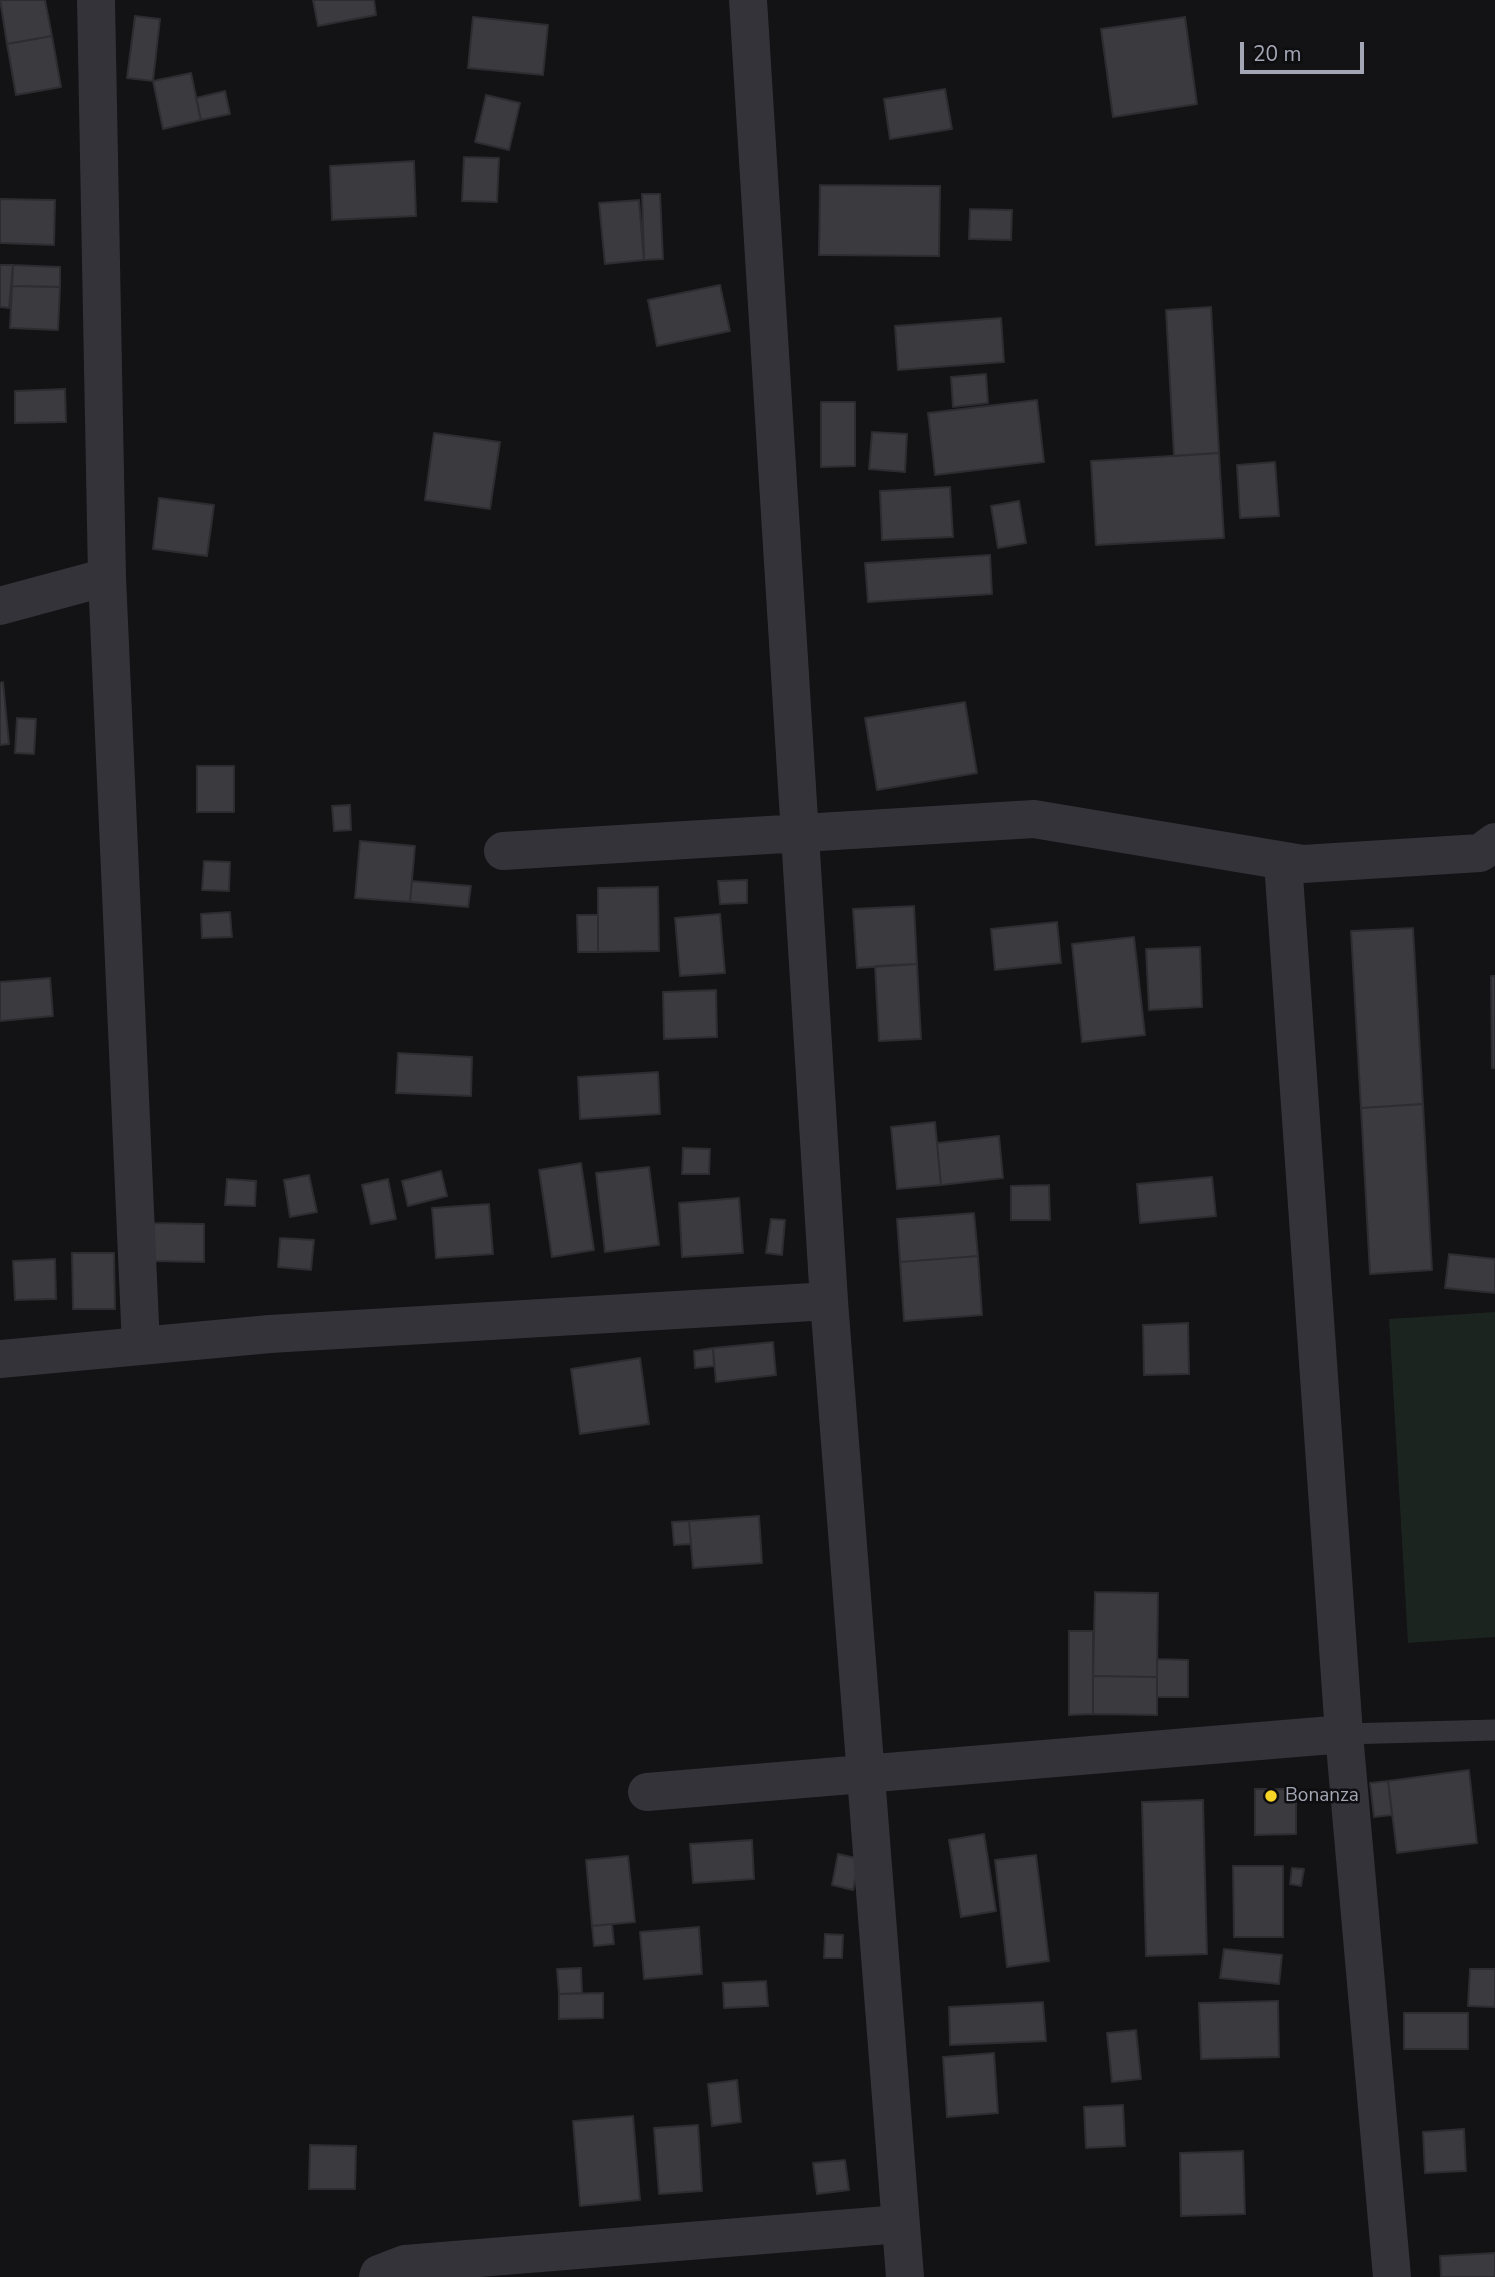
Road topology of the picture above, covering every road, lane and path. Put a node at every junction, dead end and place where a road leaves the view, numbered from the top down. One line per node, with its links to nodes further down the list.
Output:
1 (96, 0): 3 (street)
2 (748, 0): 5 (street)
3 (107, 577): 4 (street); 10 (street)
4 (0, 606)
5 (800, 834): 7 (street); 8 (street); 9 (street)
6 (1495, 842): 8 (street)
7 (503, 851)
8 (1283, 862): 13 (street)
9 (829, 1301): 10 (street); 14 (street)
10 (141, 1346): 11 (street)
11 (0, 1359)
12 (1495, 1730): 13 (lane)
13 (1344, 1734): 14 (street); 19 (street)
14 (867, 1773): 15 (street); 16 (street)
15 (647, 1792)
16 (900, 2224): 17 (street); 18 (street)
17 (378, 2277)
18 (905, 2277)
19 (1392, 2277)

